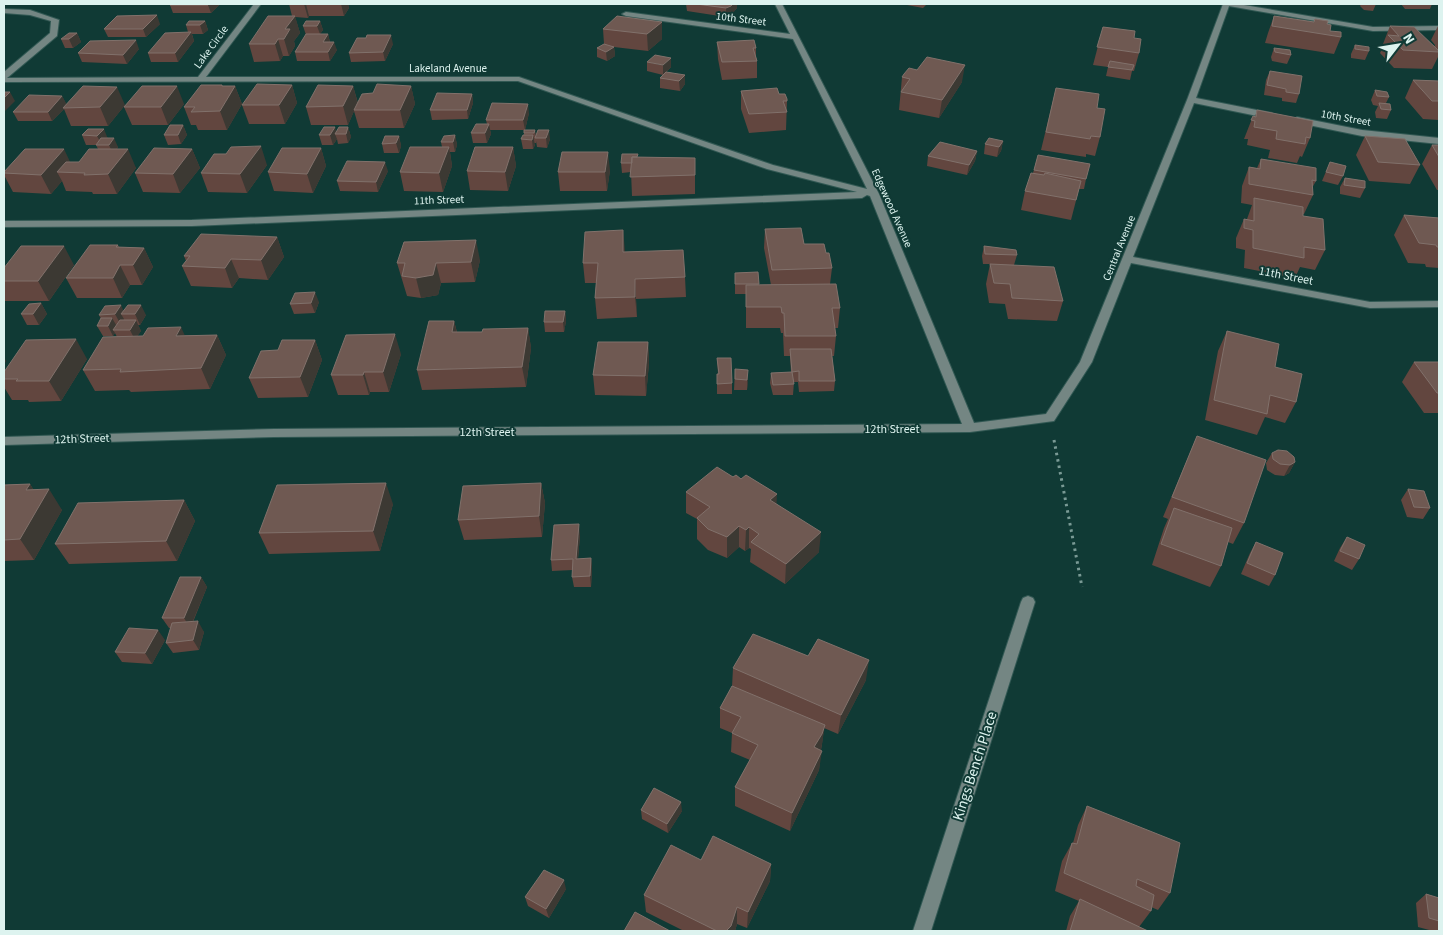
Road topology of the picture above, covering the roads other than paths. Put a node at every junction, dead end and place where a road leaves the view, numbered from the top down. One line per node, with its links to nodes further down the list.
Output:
1 (257, 4): 10 (street, Lake Circle)
2 (779, 4): 7 (street, Edgewood Avenue)
3 (1227, 4): 6 (street); 11 (street, Central Avenue)
4 (4, 11): 8 (street)
5 (626, 14): 7 (street, 10th Street)
6 (1439, 28)
7 (794, 37): 15 (street, Edgewood Avenue)
8 (4, 76)
9 (4, 80): 10 (street, Lakeland Avenue)
10 (201, 80): 15 (street, Lakeland Avenue)
11 (1191, 100): 12 (street); 17 (street, Central Avenue)
12 (1277, 117)
13 (1286, 118): 14 (street, 10th Street)
14 (1439, 141)
15 (874, 194): 16 (street, 11th Street); 19 (street, Edgewood Avenue)
16 (4, 224)
17 (1128, 259): 18 (street, 11th Street); 19 (street, Central Avenue)
18 (1439, 304)
19 (970, 428): 20 (street, 12th Street)
20 (4, 441)
21 (1028, 602): 22 (street, Kings Bench Place)
22 (922, 931)

